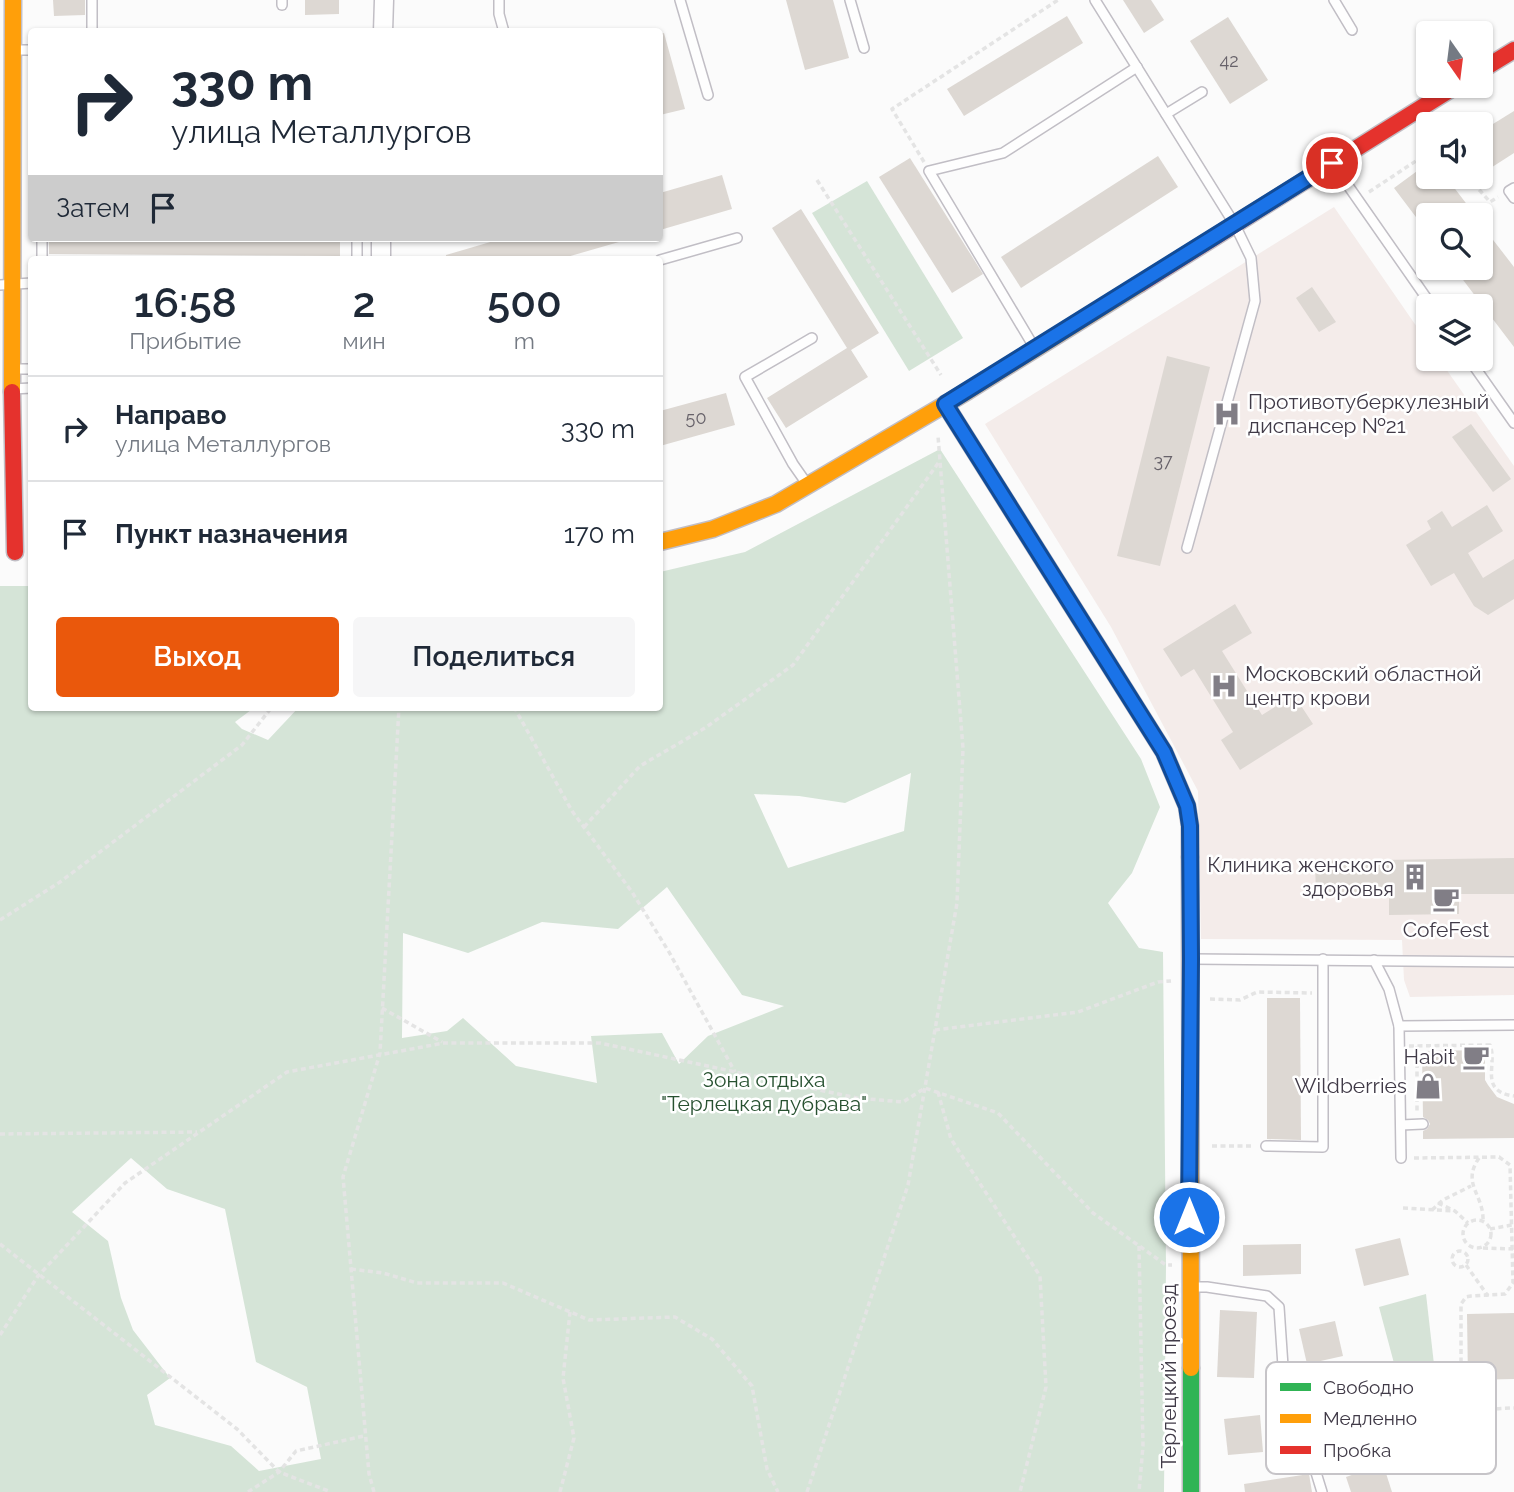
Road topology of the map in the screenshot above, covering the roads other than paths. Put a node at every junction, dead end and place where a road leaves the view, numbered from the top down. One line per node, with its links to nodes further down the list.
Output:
1 (13, 0): 16 (street)
2 (92, 0): 9 (lane)
3 (384, 0): 10 (street)
4 (499, 0): 11 (lane)
5 (680, 0): 20 (lane)
6 (850, 0): 13 (lane)
7 (1095, 0): 18 (lane)
8 (1334, 0): 12 (lane)
9 (92, 28)
10 (383, 28)
11 (503, 28)
12 (1352, 30)
13 (864, 48)
14 (1514, 50): 17 (street)
15 (28, 51): 16 (lane)
16 (9, 56): 28 (street)
17 (1493, 63)
18 (1137, 67): 22 (lane); 31 (lane)
19 (1202, 92): 22 (lane)
20 (708, 95)
21 (1437, 98): 23 (street)
22 (1166, 114): 24 (lane)
23 (1332, 163): 24 (street); 29 (lane)
24 (1234, 225): 31 (street); 41 (lane)
25 (737, 238): 26 (lane)
26 (663, 259)
27 (28, 283): 28 (lane)
28 (6, 284): 32 (street)
29 (1425, 294)
30 (812, 338): 39 (lane)
31 (1035, 349): 37 (street)
32 (12, 369): 33 (lane); 35 (street)
33 (28, 369)
34 (1477, 371): 38 (lane)
35 (12, 388): 36 (lane); 42 (street)
36 (28, 388)
37 (945, 404): 39 (street); 43 (street, Терлецкий проезд)
38 (1514, 423)
39 (808, 486): 40 (street)
40 (663, 541)
41 (1187, 548)
42 (15, 552)
43 (1191, 959): 44 (lane); 53 (street, Терлецкий проезд)
44 (1323, 959): 45 (lane); 51 (lane)
45 (1374, 960): 46 (lane); 48 (lane)
46 (1514, 962)
47 (1514, 1025): 48 (lane)
48 (1399, 1026): 50 (lane)
49 (1420, 1124): 50 (lane)
50 (1401, 1125): 52 (lane)
51 (1266, 1146)
52 (1401, 1158)
53 (1190, 1287): 54 (lane); 56 (street, Терлецкий проезд)
54 (1283, 1362)
55 (1317, 1474): 57 (lane)
56 (1191, 1492)
57 (1322, 1492)

